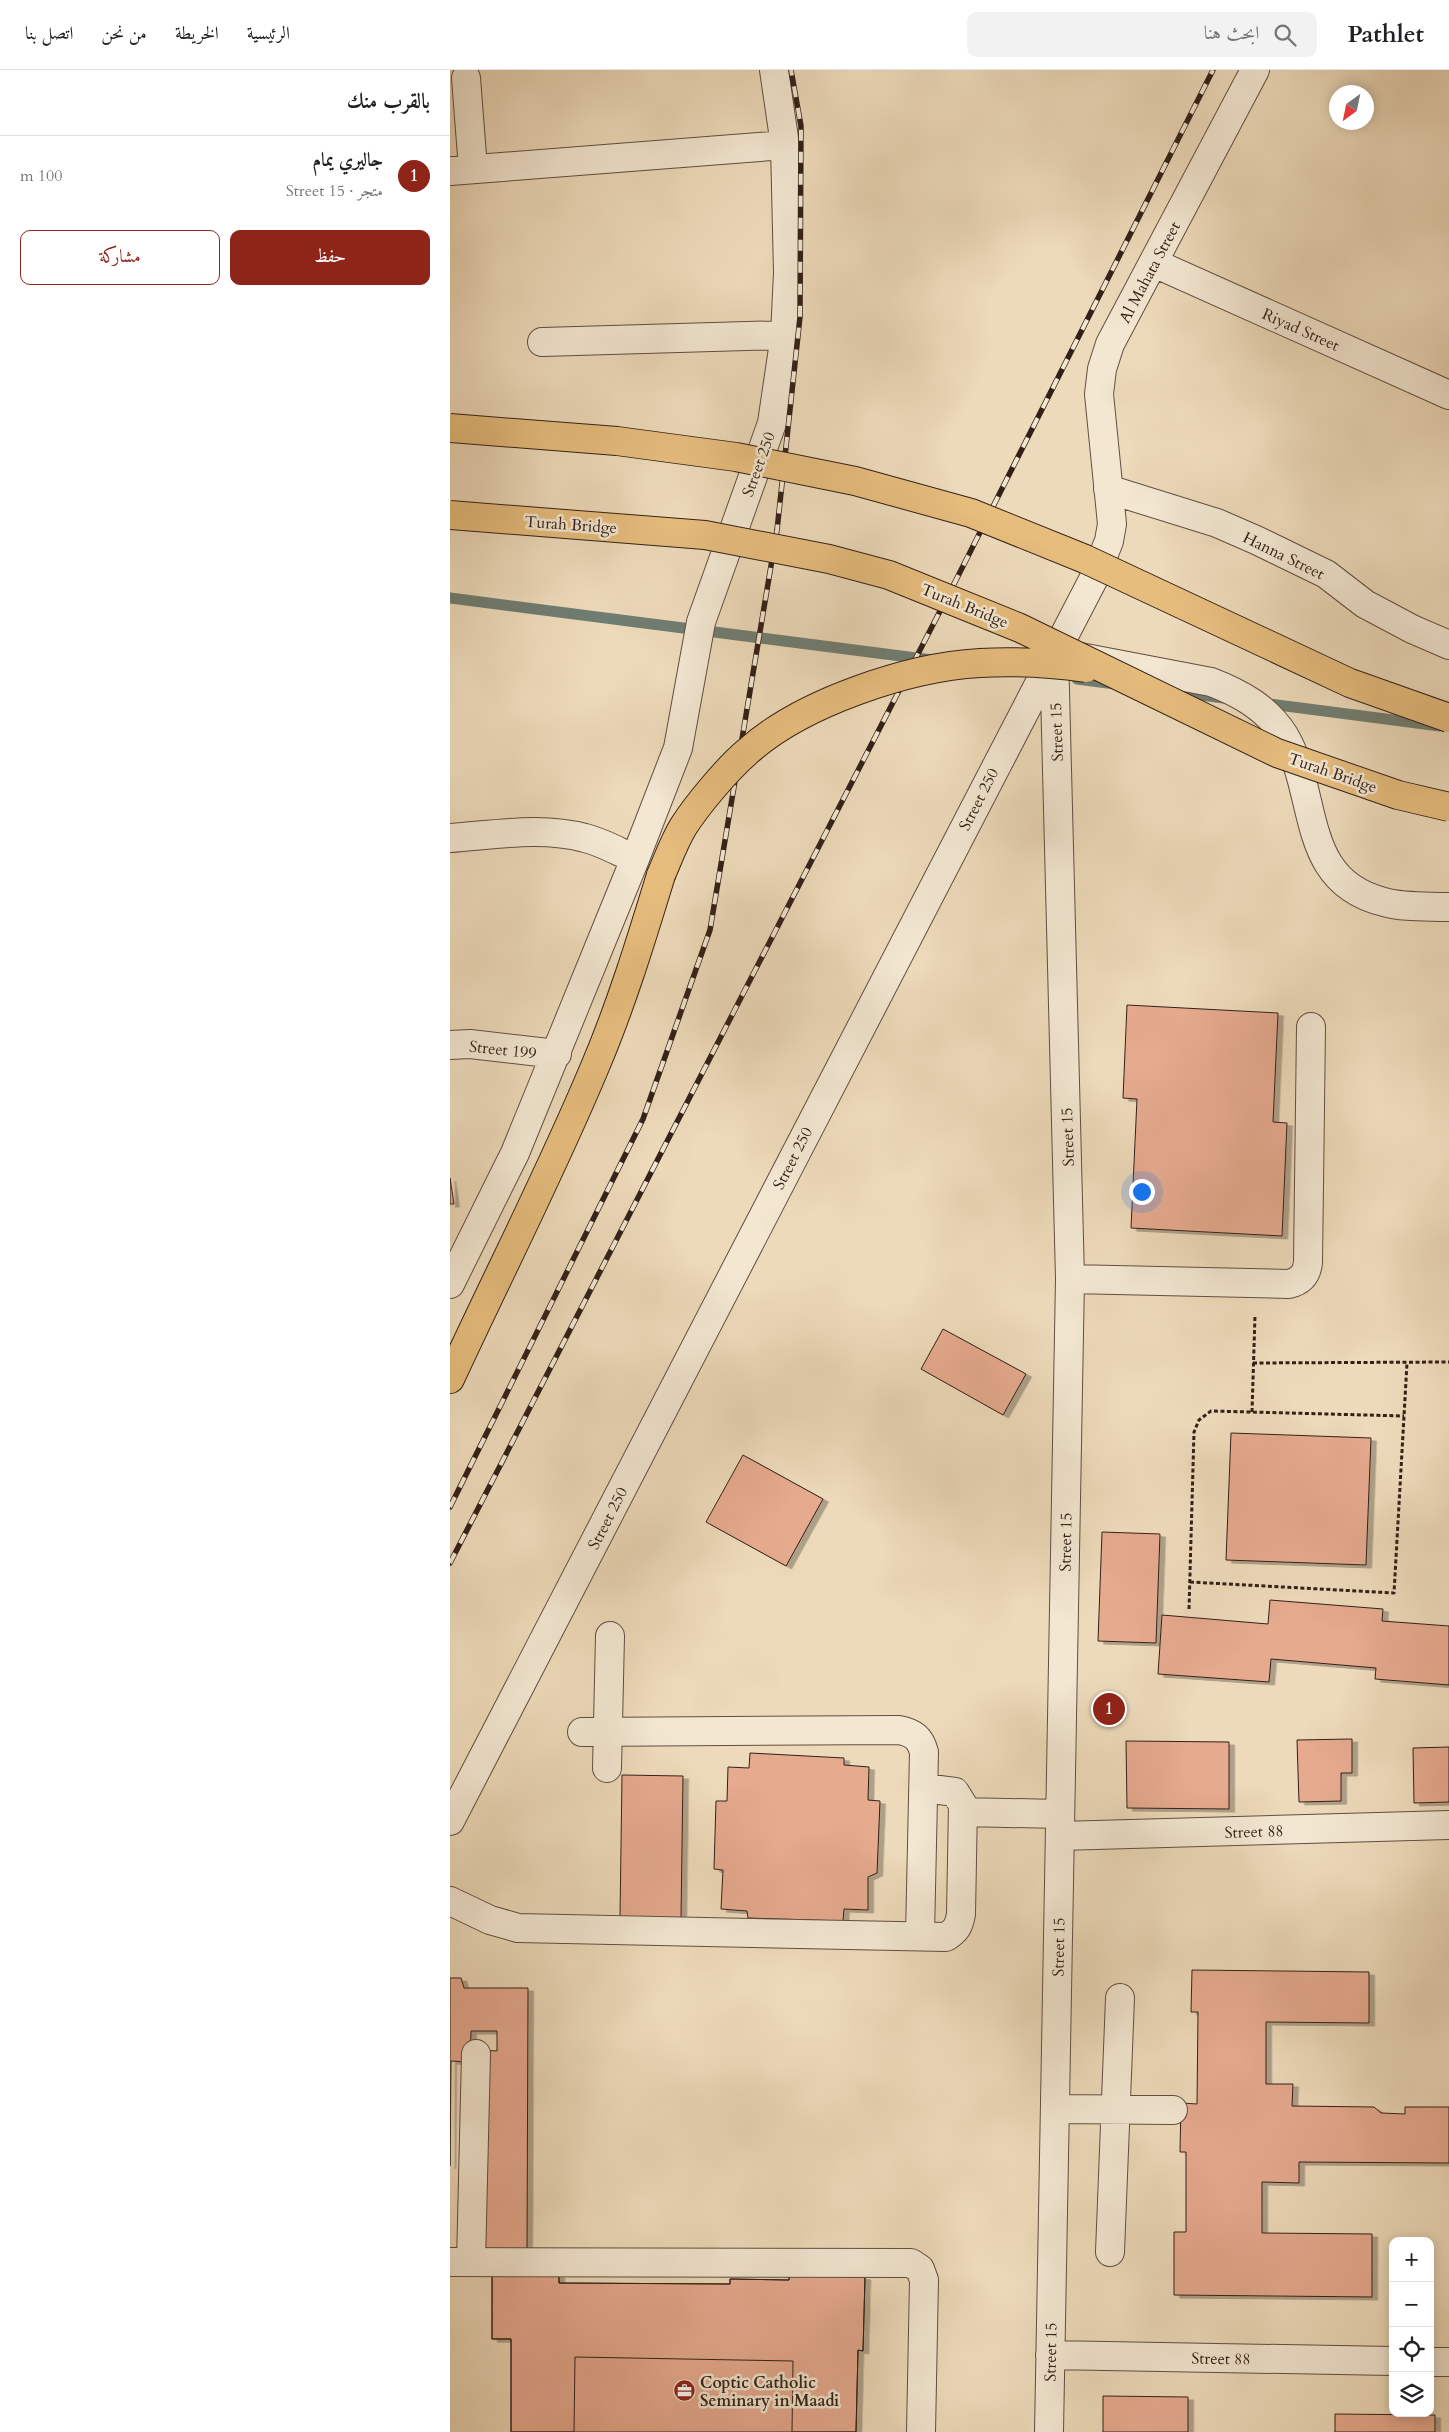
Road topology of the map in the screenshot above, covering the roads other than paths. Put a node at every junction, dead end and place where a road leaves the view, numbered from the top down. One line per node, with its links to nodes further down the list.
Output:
1 (774, 70): 4 (street, Street 250)
2 (1255, 70): 6 (street, Al Mahata Street)
3 (466, 78): 5 (street)
4 (785, 145): 5 (street); 7 (street, Street 250)
5 (461, 170)
6 (1154, 263): 9 (street, Riyad Street); 11 (street, Al Mahata Street)
7 (785, 335): 8 (street); 19 (street, Street 250)
8 (542, 342)
9 (1449, 395)
10 (450, 428): 16 (main road, bridge)
11 (1108, 490): 13 (street, Hanna Street); 14 (street, Street 250)
12 (450, 515): 15 (main road, Turah Bridge, bridge)
13 (1449, 645)
14 (1054, 652): 20 (street); 24 (street, Street 15); 32 (street, Street 250)
15 (1115, 672): 17 (main road, Turah Bridge, bridge); 26 (main road, bridge)
16 (1449, 718)
17 (1449, 807)
18 (450, 838): 19 (street)
19 (635, 859): 23 (street, Street 250)
20 (1449, 907)
21 (1311, 1027): 24 (street)
22 (450, 1045): 23 (street, Street 199)
23 (557, 1054): 25 (street, Street 250)
24 (1070, 1279): 33 (street, Street 15)
25 (450, 1284)
26 (450, 1378)
27 (610, 1636): 28 (street)
28 (595, 1732): 29 (street); 30 (street)
29 (607, 1768)
30 (924, 1788): 31 (street); 36 (street)
31 (963, 1812): 33 (street, Street 88); 36 (street)
32 (450, 1821)
33 (1060, 1825): 34 (street, Street 88); 39 (street, Street 15)
34 (1449, 1825)
35 (450, 1901): 36 (street)
36 (920, 1936)
37 (1120, 1998): 40 (street)
38 (476, 2054): 43 (street)
39 (1055, 2109): 40 (street); 44 (street, Street 15)
40 (1116, 2109): 41 (street); 42 (street)
41 (1173, 2110)
42 (1110, 2252)
43 (461, 2262): 48 (street)
44 (1050, 2355): 45 (street, Street 88); 49 (street, Street 15)
45 (1389, 2361)
46 (1434, 2362): 47 (street)
47 (1449, 2362)
48 (921, 2432)
49 (1049, 2432)

